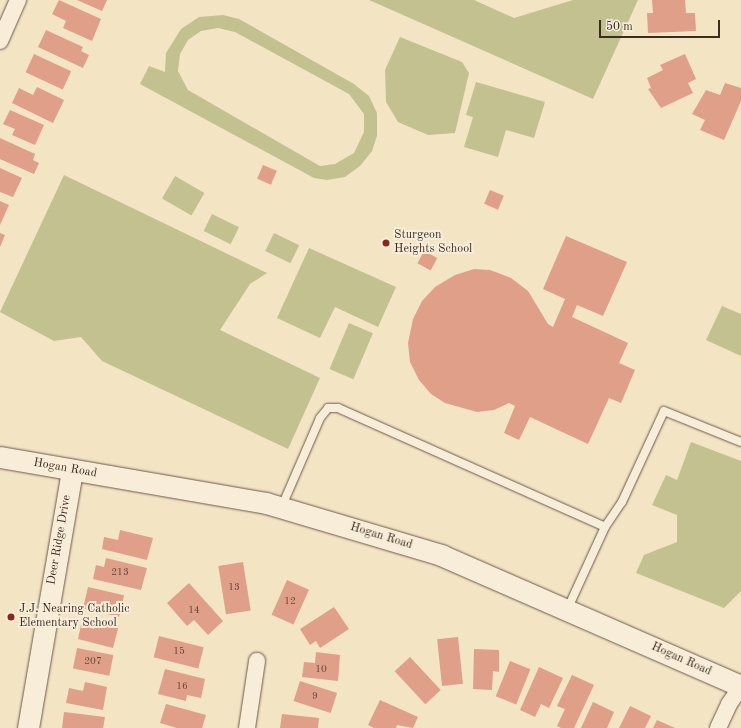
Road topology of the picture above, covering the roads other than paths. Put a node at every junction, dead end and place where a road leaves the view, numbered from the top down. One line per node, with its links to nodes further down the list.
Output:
1 (18, 0): 2 (street)
2 (0, 41)
3 (741, 442): 7 (lane)
4 (0, 457): 5 (street, Hogan Road)
5 (72, 470): 6 (street, Hogan Road); 11 (street, Deer Ridge Drive)
6 (282, 507): 7 (lane); 8 (street, Hogan Road)
7 (605, 527): 8 (lane)
8 (567, 610): 10 (street, Hogan Road)
9 (257, 661): 12 (street)
10 (741, 687): 13 (street)
11 (28, 728)
12 (247, 728)
13 (718, 728)

